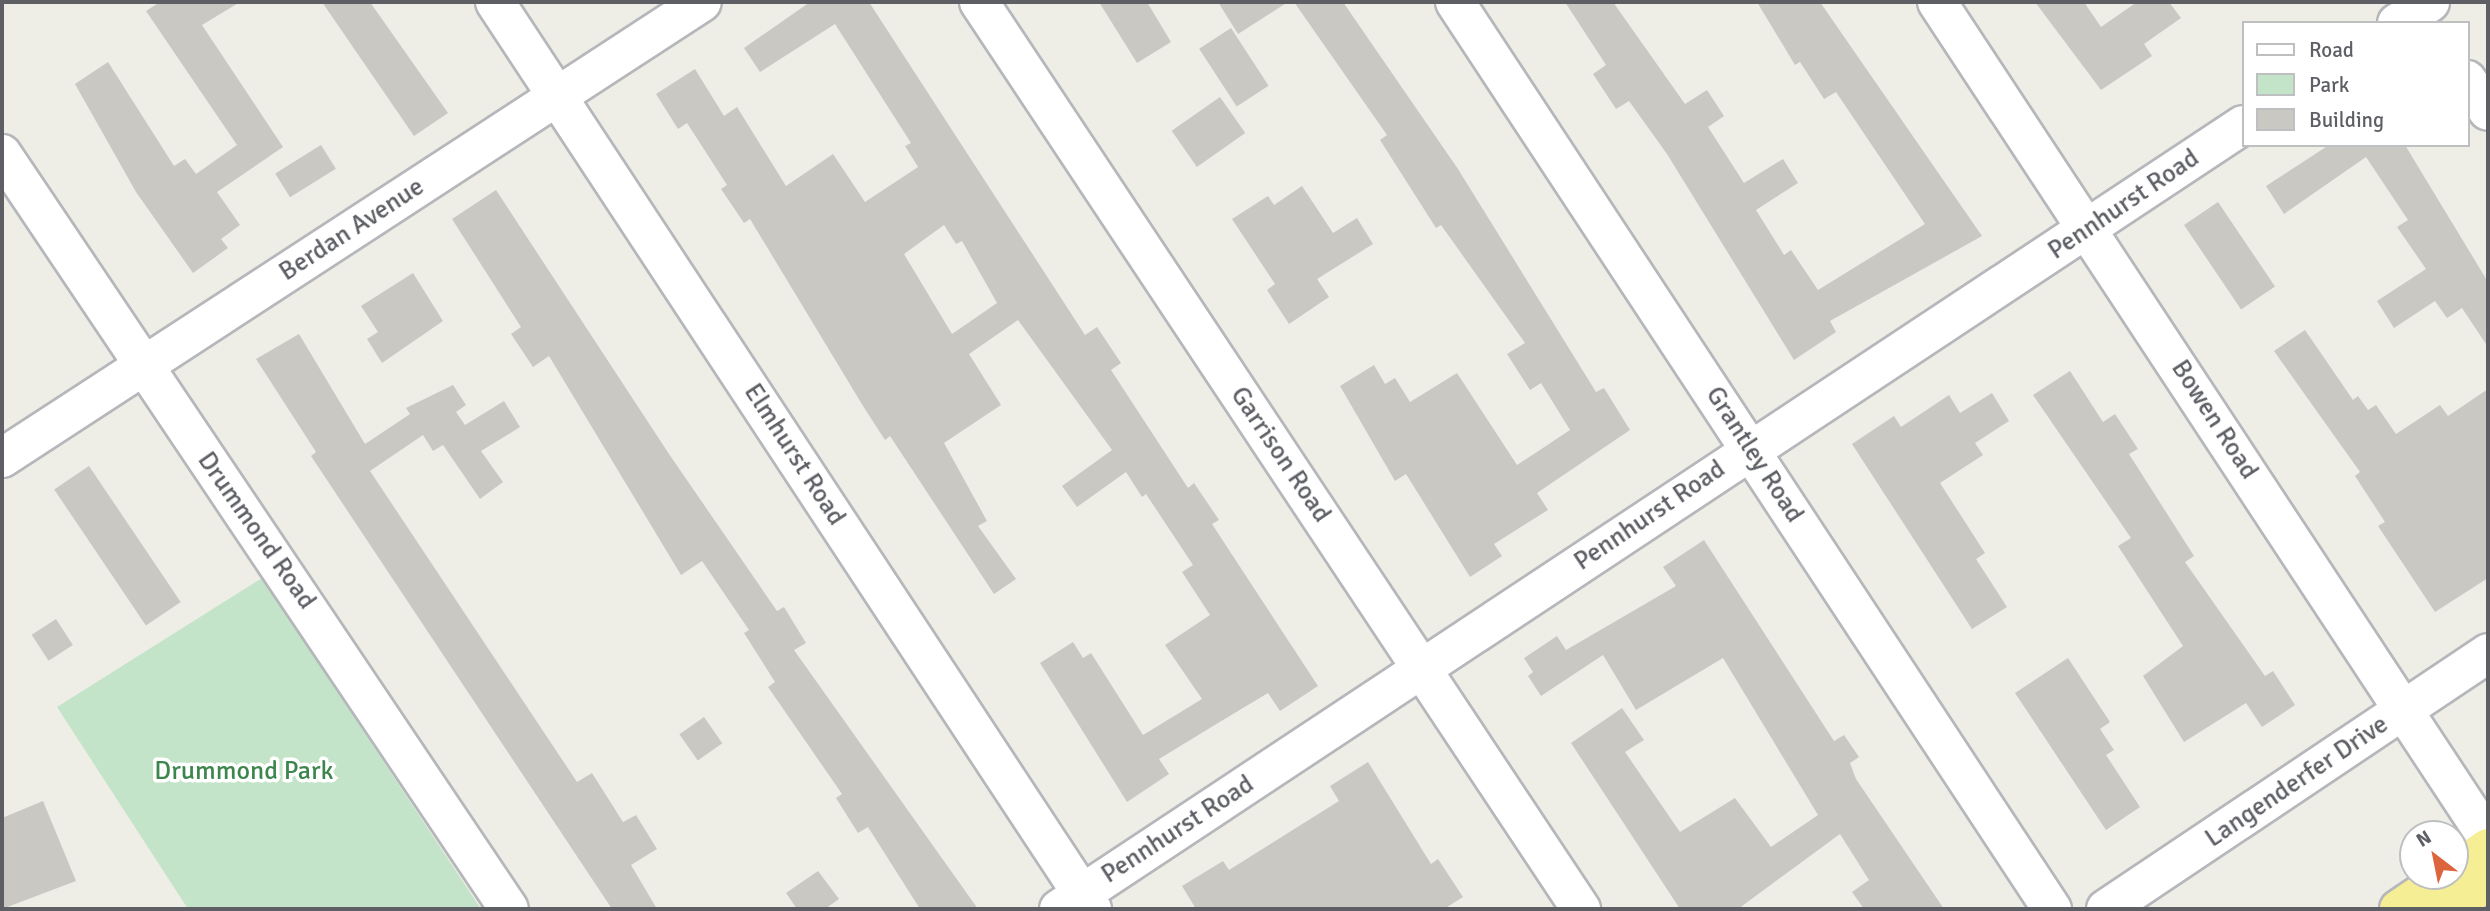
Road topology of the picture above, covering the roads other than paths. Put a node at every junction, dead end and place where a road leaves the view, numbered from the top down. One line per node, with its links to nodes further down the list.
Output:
1 (495, 2): 7 (street, Elmhurst Road)
2 (702, 2): 7 (street, Berdan Avenue)
3 (979, 2): 16 (street, Garrison Road)
4 (1455, 2): 13 (street, Grantley Road)
5 (1937, 2): 11 (street, Bowen Road)
6 (2469, 83): 8 (street)
7 (559, 96): 12 (street, Berdan Avenue); 23 (street, Elmhurst Road)
8 (2488, 111)
9 (2242, 126): 11 (street, Pennhurst Road)
10 (2, 154): 12 (street, Drummond Road)
11 (2088, 229): 13 (street, Pennhurst Road); 17 (street, Bowen Road)
12 (142, 367): 14 (street, Berdan Avenue); 24 (street, Drummond Road)
13 (1750, 448): 16 (street, Pennhurst Road); 26 (street, Grantley Road)
14 (2, 458)
15 (2488, 653): 17 (street, Langenderfer Drive)
16 (1422, 669): 23 (street, Pennhurst Road); 25 (street, Garrison Road)
17 (2405, 710): 18 (street, Bowen Road); 27 (street, Langenderfer Drive)
18 (2488, 839)
19 (2488, 848): 20 (highway)
20 (2469, 861)
21 (2488, 881): 29 (highway)
22 (2427, 890): 28 (highway)
23 (1078, 904)
24 (509, 909)
25 (1581, 909)
26 (2052, 909)
27 (2106, 909)
28 (2399, 909)
29 (2448, 909)

